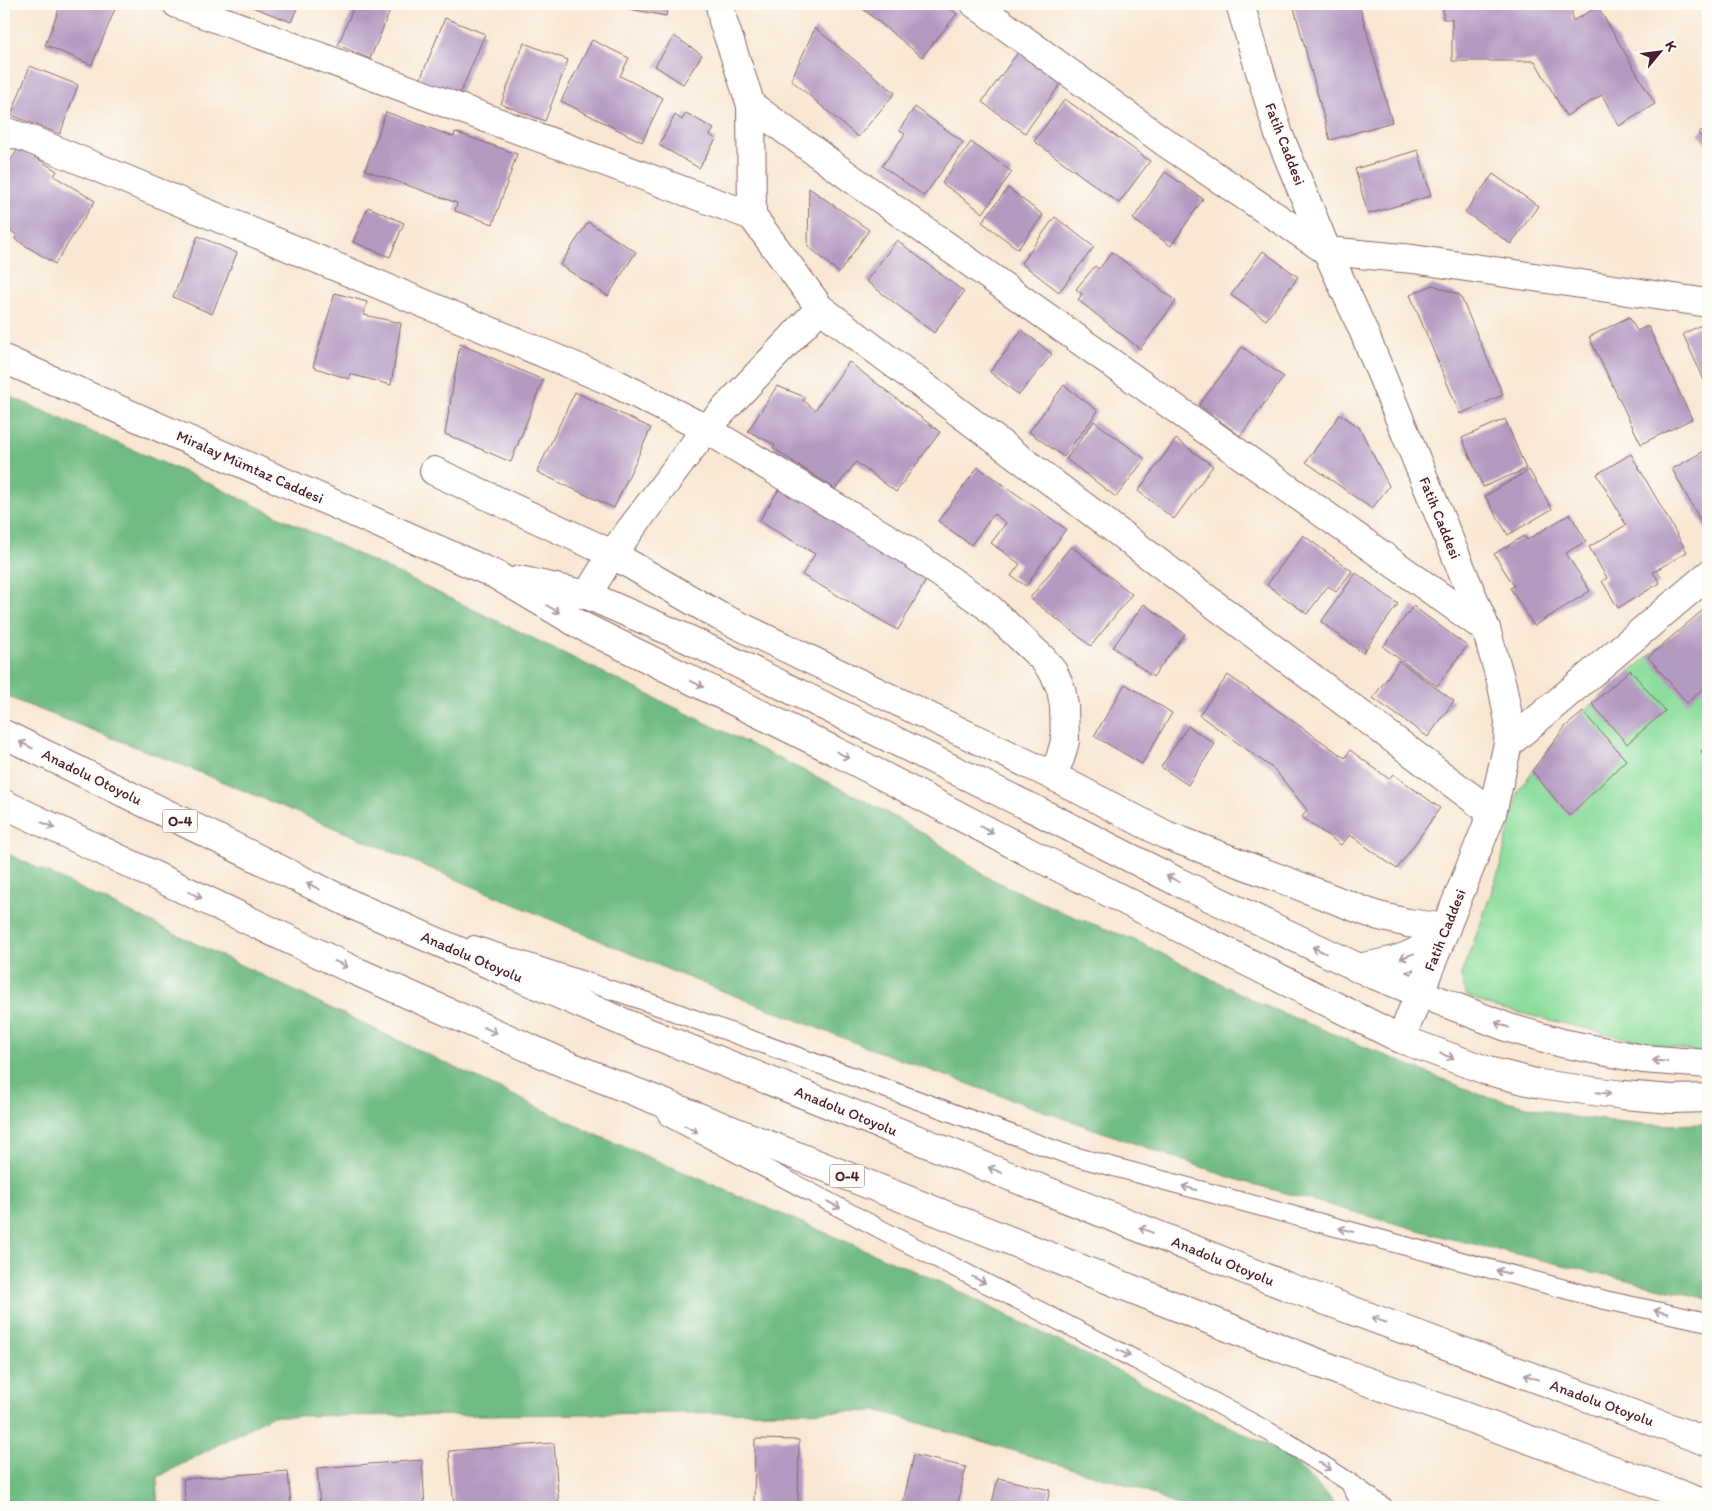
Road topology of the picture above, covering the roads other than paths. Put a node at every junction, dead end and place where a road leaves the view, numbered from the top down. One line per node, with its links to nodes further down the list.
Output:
1 (177, 4): 7 (main road)
2 (720, 4): 5 (main road)
3 (975, 4): 8 (main road)
4 (1240, 4): 8 (main road, Fatih Caddesi)
5 (751, 105): 7 (main road); 18 (main road)
6 (4, 130): 12 (main road)
7 (752, 216): 10 (main road)
8 (1327, 251): 9 (main road); 18 (main road, Fatih Caddesi)
9 (1708, 302)
10 (820, 308): 12 (main road); 23 (main road)
11 (4, 359): 15 (main road, Miralay Mümtaz Caddesi)
12 (706, 429): 14 (main road); 21 (main road)
13 (434, 470): 14 (main road)
14 (612, 554): 17 (main road); 21 (main road)
15 (496, 575): 17 (main road); 28 (main road, one-way to 28)
16 (1708, 575): 20 (main road)
17 (587, 595): 26 (main road, one-way to 17)
18 (1486, 629): 20 (main road, Fatih Caddesi)
19 (4, 734): 24 (main road, Anadolu Otoyolu / O-4, one-way to 19)
20 (1508, 744): 23 (main road, Fatih Caddesi)
21 (1051, 775): 25 (main road)
22 (4, 804): 30 (main road, O-4, one-way to 30)
23 (1492, 813): 25 (main road, Fatih Caddesi)
24 (357, 907): 32 (lane, one-way to 24); 33 (main road, Anadolu Otoyolu / O-4, one-way to 24)
25 (1446, 928): 26 (main road, one-way to 26); 27 (main road, Fatih Caddesi)
26 (1357, 968): 27 (main road)
27 (1419, 993): 28 (main road, Fatih Caddesi); 29 (main road, one-way to 27)
28 (1401, 1039): 31 (main road, one-way to 31)
29 (1708, 1064)
30 (570, 1066): 34 (lane, one-way to 34); 35 (main road, O-4)
31 (1708, 1098)
32 (1708, 1322)
33 (1708, 1442)
34 (1349, 1482): 36 (lane); 37 (lane)
35 (1708, 1505)
36 (1363, 1507)
37 (1384, 1507)

